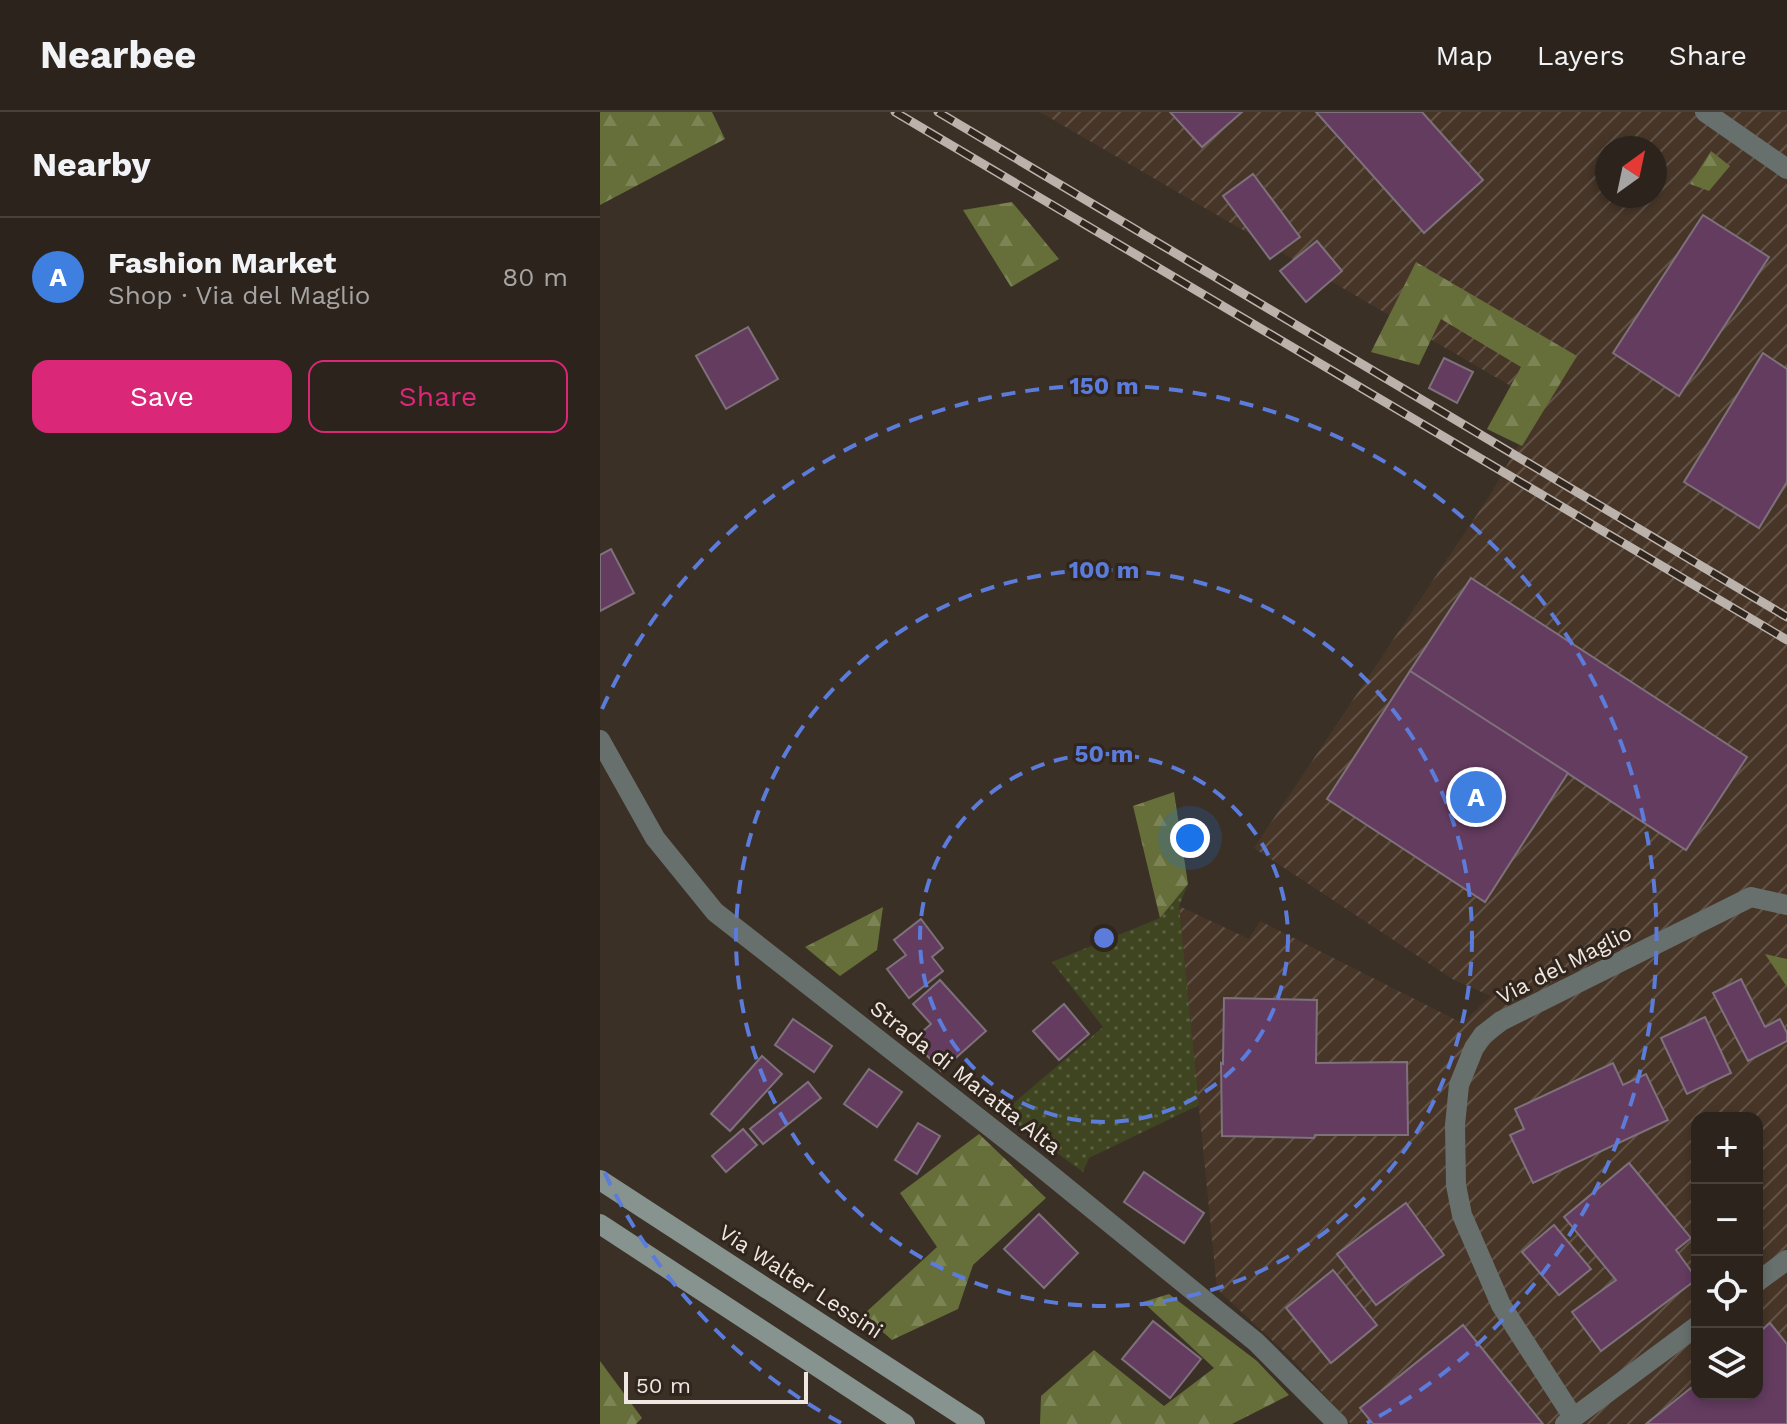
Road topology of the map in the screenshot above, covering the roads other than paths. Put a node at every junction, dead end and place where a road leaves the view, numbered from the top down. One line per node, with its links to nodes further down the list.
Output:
1 (1705, 112): 2 (street)
2 (1787, 169)
3 (600, 740): 13 (street, Strada di Maratta Alta)
4 (1787, 905): 10 (street, Via del Maglio)
5 (600, 1180): 12 (main road, Via Walter Lessini)
6 (600, 1224): 11 (main road)
7 (1787, 1260): 8 (street)
8 (1763, 1278)
9 (1694, 1328): 10 (street, Via del Maglio)
10 (1569, 1420)
11 (905, 1424)
12 (975, 1424)
13 (1338, 1424)

